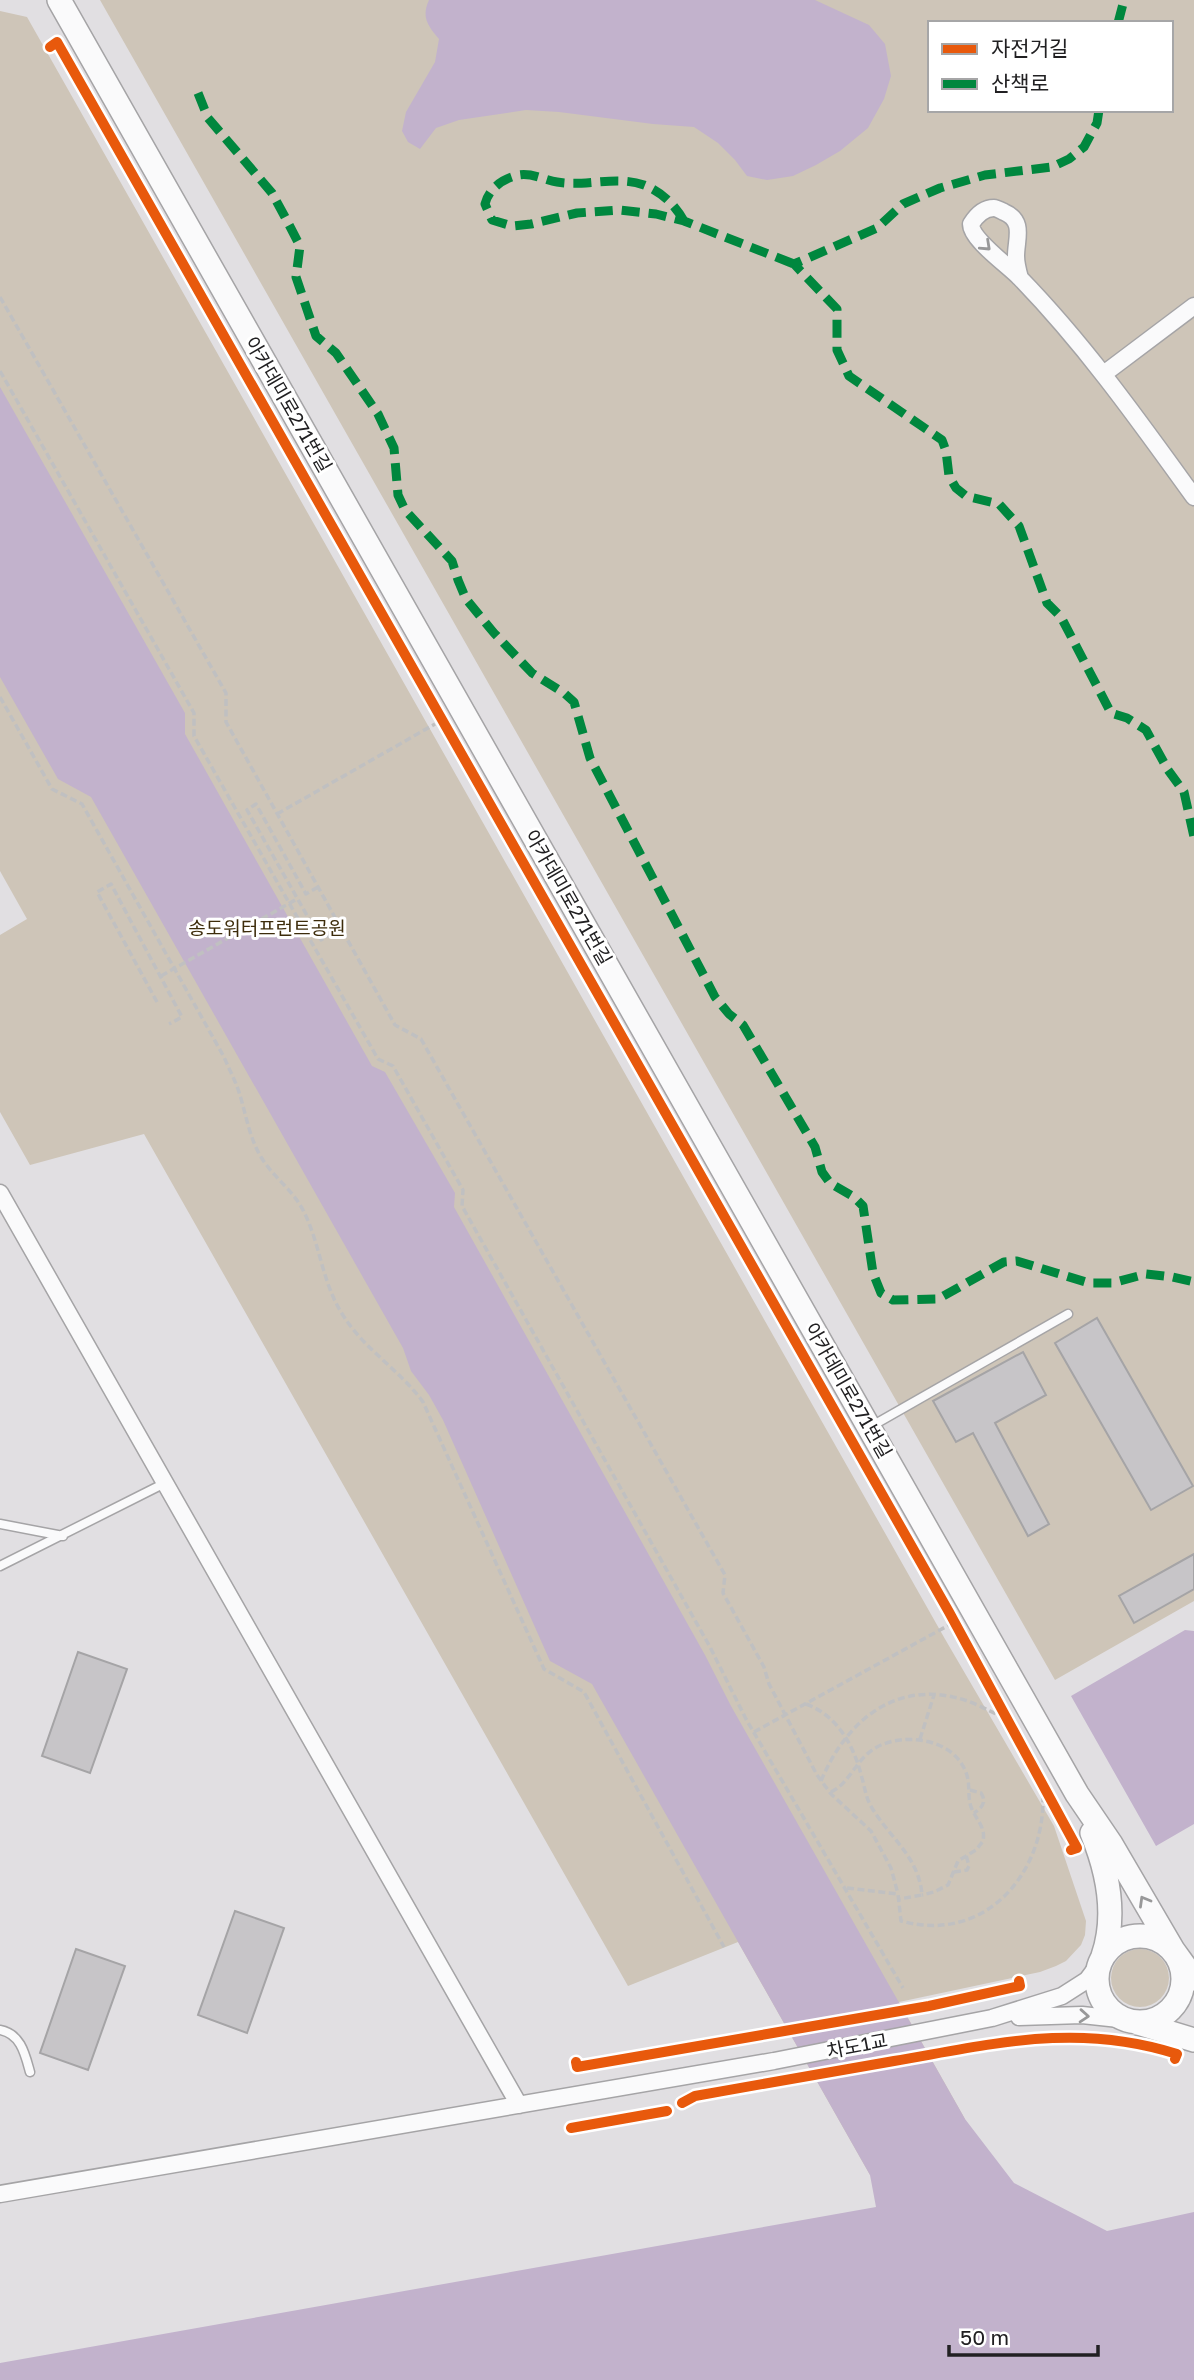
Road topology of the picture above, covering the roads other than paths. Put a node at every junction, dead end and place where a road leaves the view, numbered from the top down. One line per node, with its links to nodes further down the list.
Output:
1 (59, 0): 8 (street, 아카데미로271번길)
2 (1020, 278): 4 (street)
3 (1194, 306): 4 (street)
4 (1105, 373): 5 (street)
5 (1194, 497)
6 (0, 1194): 9 (street)
7 (1068, 1314): 8 (lane)
8 (870, 1427): 13 (street, 아카데미로271번길)
9 (165, 1483): 11 (lane); 22 (street)
10 (0, 1524): 11 (lane)
11 (63, 1536): 12 (lane)
12 (0, 1566)
13 (1077, 1794): 14 (street, one-way to 13); 15 (street)
14 (1173, 1950): 15 (street); 16 (street); 18 (street)
15 (1101, 1961): 17 (street); 18 (street)
16 (1194, 1979)
17 (992, 2018): 18 (street, one-way to 18); 22 (street, 차도1교)
18 (1128, 2020): 20 (street)
19 (0, 2030): 21 (lane)
20 (1194, 2040)
21 (30, 2072)
22 (519, 2105): 23 (street, 차도1교)
23 (0, 2193)

